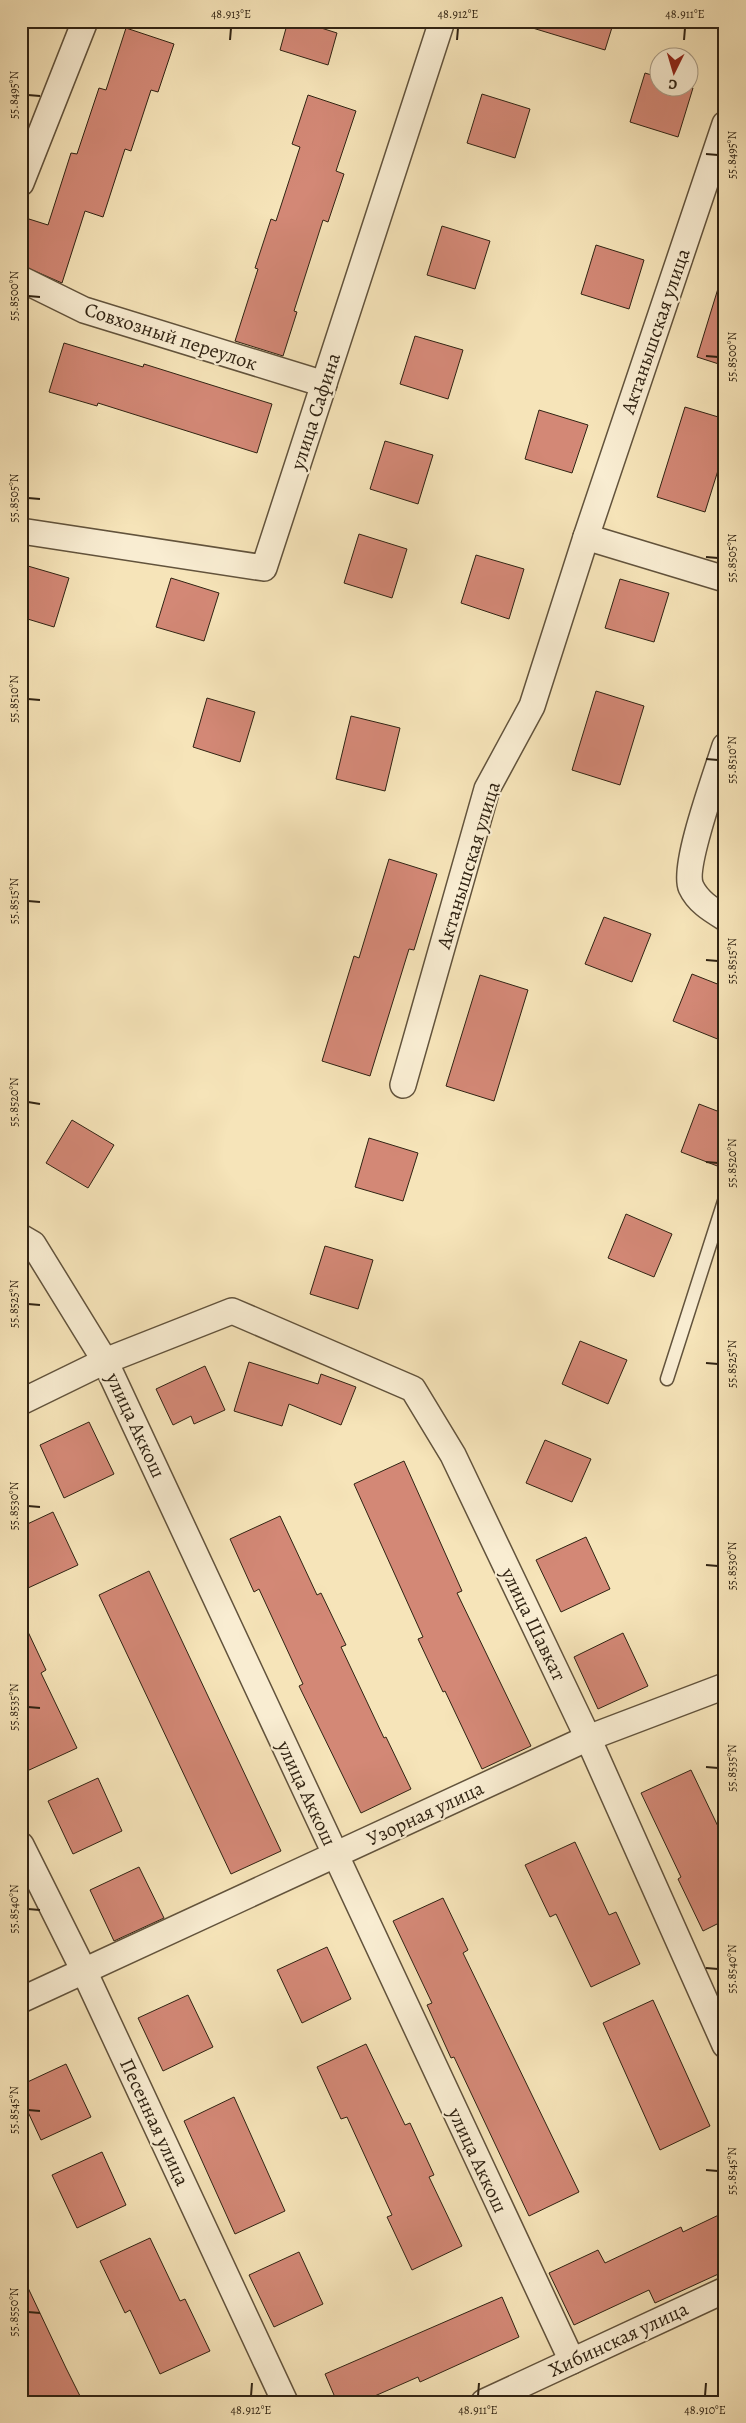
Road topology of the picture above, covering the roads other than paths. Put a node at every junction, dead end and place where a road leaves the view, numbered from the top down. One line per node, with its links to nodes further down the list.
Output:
1 (85, 21): 4 (street)
2 (442, 21): 6 (street, улица Сафина)
3 (725, 124): 8 (street, Актанышская улица)
4 (21, 183)
5 (21, 279): 6 (street, Совхозный переулок)
6 (324, 384): 7 (street, улица Сафина)
7 (21, 531)
8 (586, 537): 9 (street); 12 (street, Актанышская улица)
9 (725, 579)
10 (725, 746): 11 (street)
11 (725, 918)
12 (403, 1085)
13 (724, 1198): 16 (lane)
14 (21, 1237): 15 (street, улица Аккош)
15 (106, 1361): 17 (street); 19 (street, улица Шавкат); 21 (street, улица Аккош)
16 (667, 1379)
17 (21, 1402)
18 (725, 1686): 19 (street, Узорная улица)
19 (588, 1738): 21 (street, Узорная улица); 24 (street, улица Шавкат)
20 (21, 1845): 22 (street, Песенная улица)
21 (336, 1855): 22 (street, Узорная улица); 26 (street, улица Аккош)
22 (84, 1971): 23 (street, Узорная улица); 27 (street, Песенная улица)
23 (21, 2000)
24 (725, 2045)
25 (725, 2290): 26 (street, Хибинская улица)
26 (572, 2361): 28 (street, Хибинская улица)
27 (285, 2402)
28 (484, 2402)

